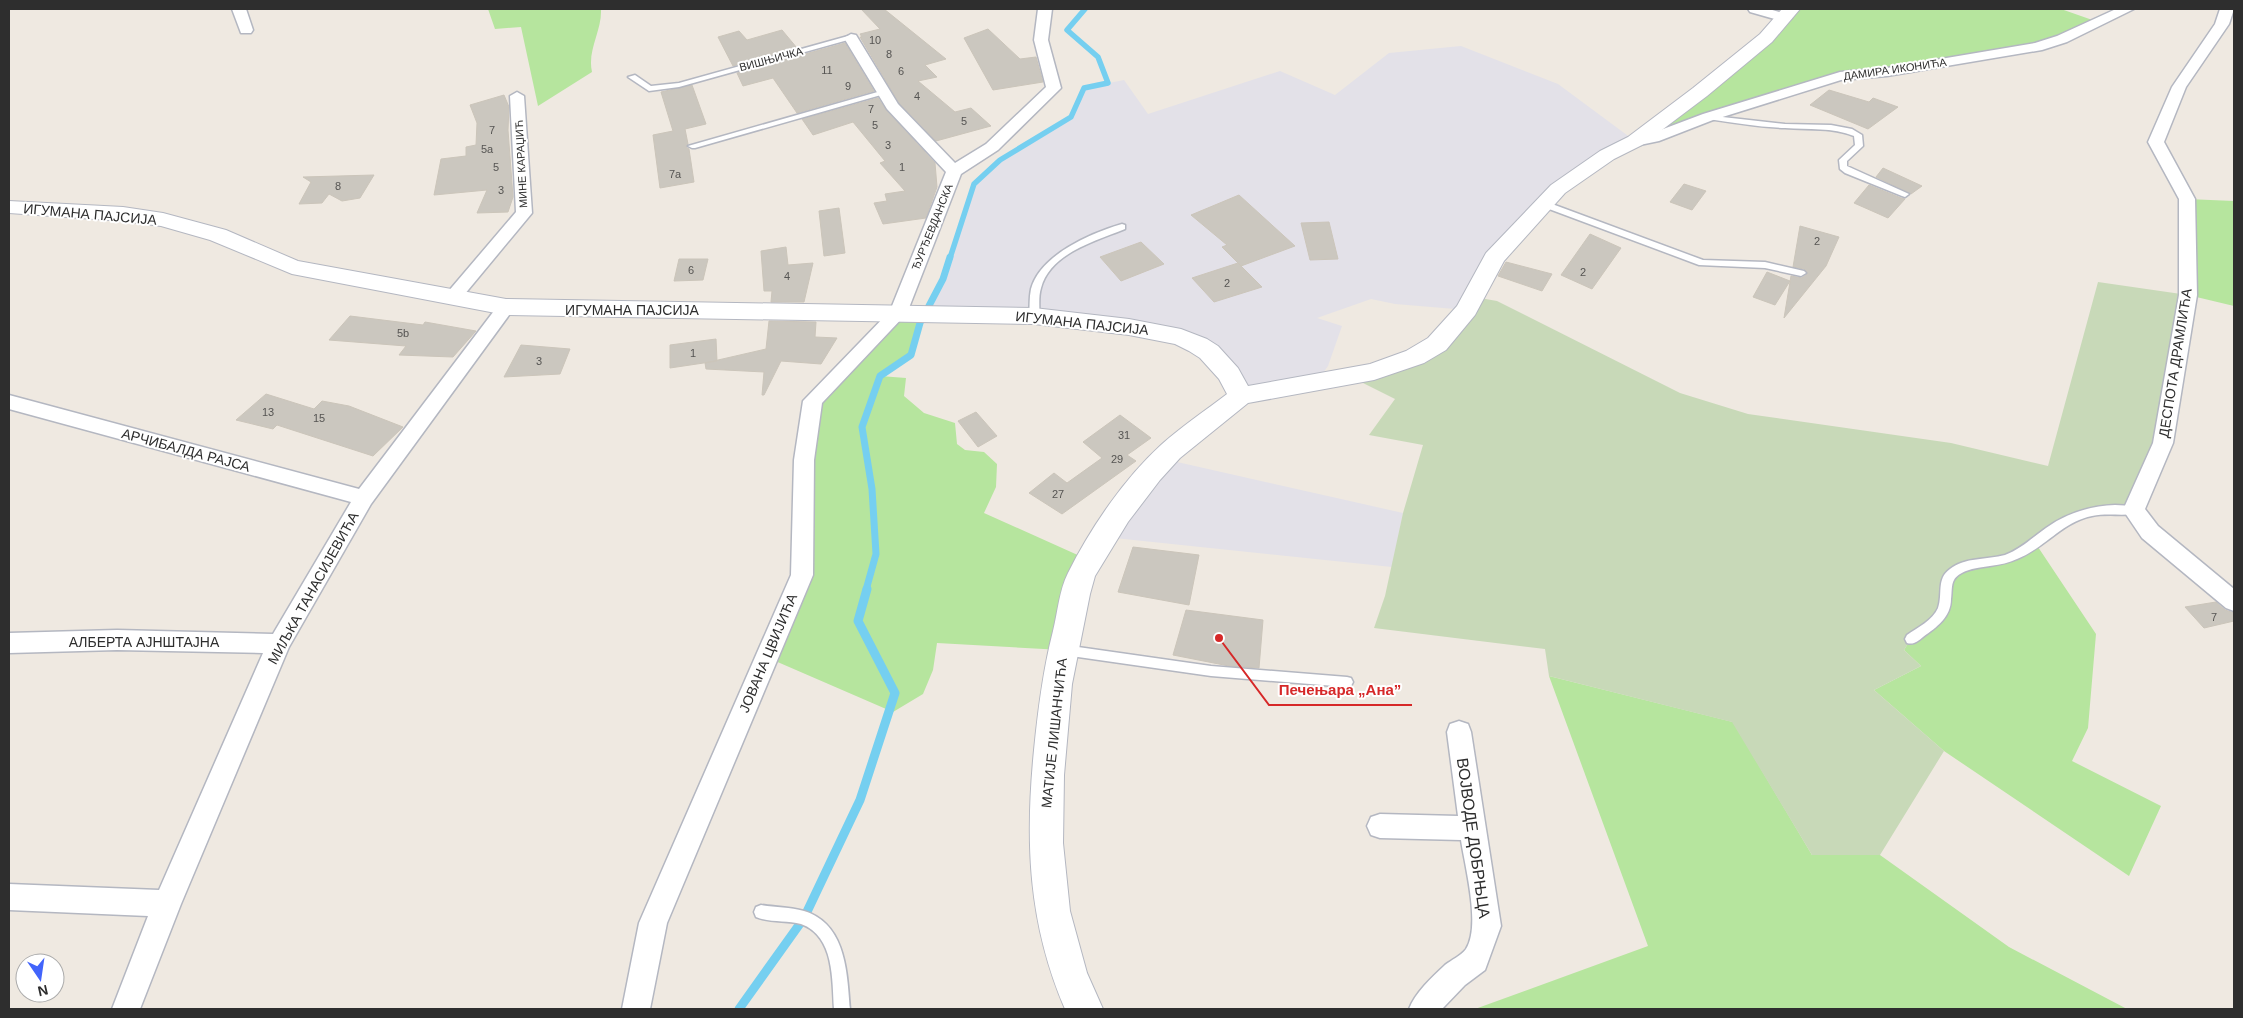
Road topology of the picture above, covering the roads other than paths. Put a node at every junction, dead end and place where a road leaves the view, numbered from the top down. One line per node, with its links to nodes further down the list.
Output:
1 (239, 9): 7 (street)
2 (1045, 9): 15 (street, ЂУРЂЕВДАНСКА)
3 (1755, 9): 6 (street)
4 (2126, 9): 12 (street, ДАМИРА ИКОНИЋА)
5 (2226, 9): 28 (street, ДЕСПОТА ДРАМЛИЋА)
6 (1788, 13): 13 (street)
7 (246, 30)
8 (850, 38): 9 (lane, ВИШЊИЧКА); 10 (street, ВИШЊИЧКА)
9 (632, 76)
10 (884, 93): 14 (lane); 15 (street, ВИШЊИЧКА)
11 (517, 96): 21 (street, МИНЕ КАРАЏИЋ)
12 (1708, 117): 13 (street, ДАМИРА ИКОНИЋА); 16 (lane)
13 (1635, 140): 17 (street)
14 (692, 146)
15 (954, 171): 23 (street, ЂУРЂЕВДАНСКА)
16 (1906, 194)
17 (1544, 204): 20 (lane); 25 (street)
18 (9, 207): 21 (street, ИГУМАНА ПАЈСИЈА)
19 (1122, 227): 24 (lane)
20 (1801, 273)
21 (453, 297): 22 (street, ИГУМАНА ПАЈСИЈА)
22 (506, 308): 23 (street, ИГУМАНА ПАЈСИЈА); 27 (street, МИЉКА ТАНАСИЈЕВИЋА)
23 (898, 312): 24 (street, ИГУМАНА ПАЈСИЈА); 42 (street, ЈОВАНА ЦВИЈИЋА)
24 (1034, 316): 25 (street, ИГУМАНА ПАЈСИЈА)
25 (1241, 396): 33 (street, МАТИЈЕ ЛИШАНЧИЋА)
26 (9, 402): 27 (street, АРЧИБАЛДА РАЈСА)
27 (364, 498): 32 (street, МИЉКА ТАНАСИЈЕВИЋА)
28 (2134, 510): 29 (street); 30 (lane)
29 (2234, 602)
30 (1911, 639)
31 (9, 643): 32 (street, АЛБЕРТА АЈНШТАЈНА)
32 (279, 644): 39 (street, МИЉКА ТАНАСИЈЕВИЋА)
33 (1062, 650): 34 (lane); 44 (street, МАТИЈЕ ЛИШАНЧИЋА)
34 (1347, 682)
35 (1460, 732): 37 (street, ВОЈВОДЕ ДОБРЊЦА)
36 (1380, 826): 37 (street)
37 (1472, 828): 45 (street, ВОЈВОДЕ ДОБРЊЦА)
38 (9, 896): 39 (street)
39 (167, 904): 41 (street, МИЉКА ТАНАСИЈЕВИЋА)
40 (761, 912): 43 (lane)
41 (126, 1009)
42 (636, 1009)
43 (842, 1009)
44 (1084, 1009)
45 (1423, 1009)

